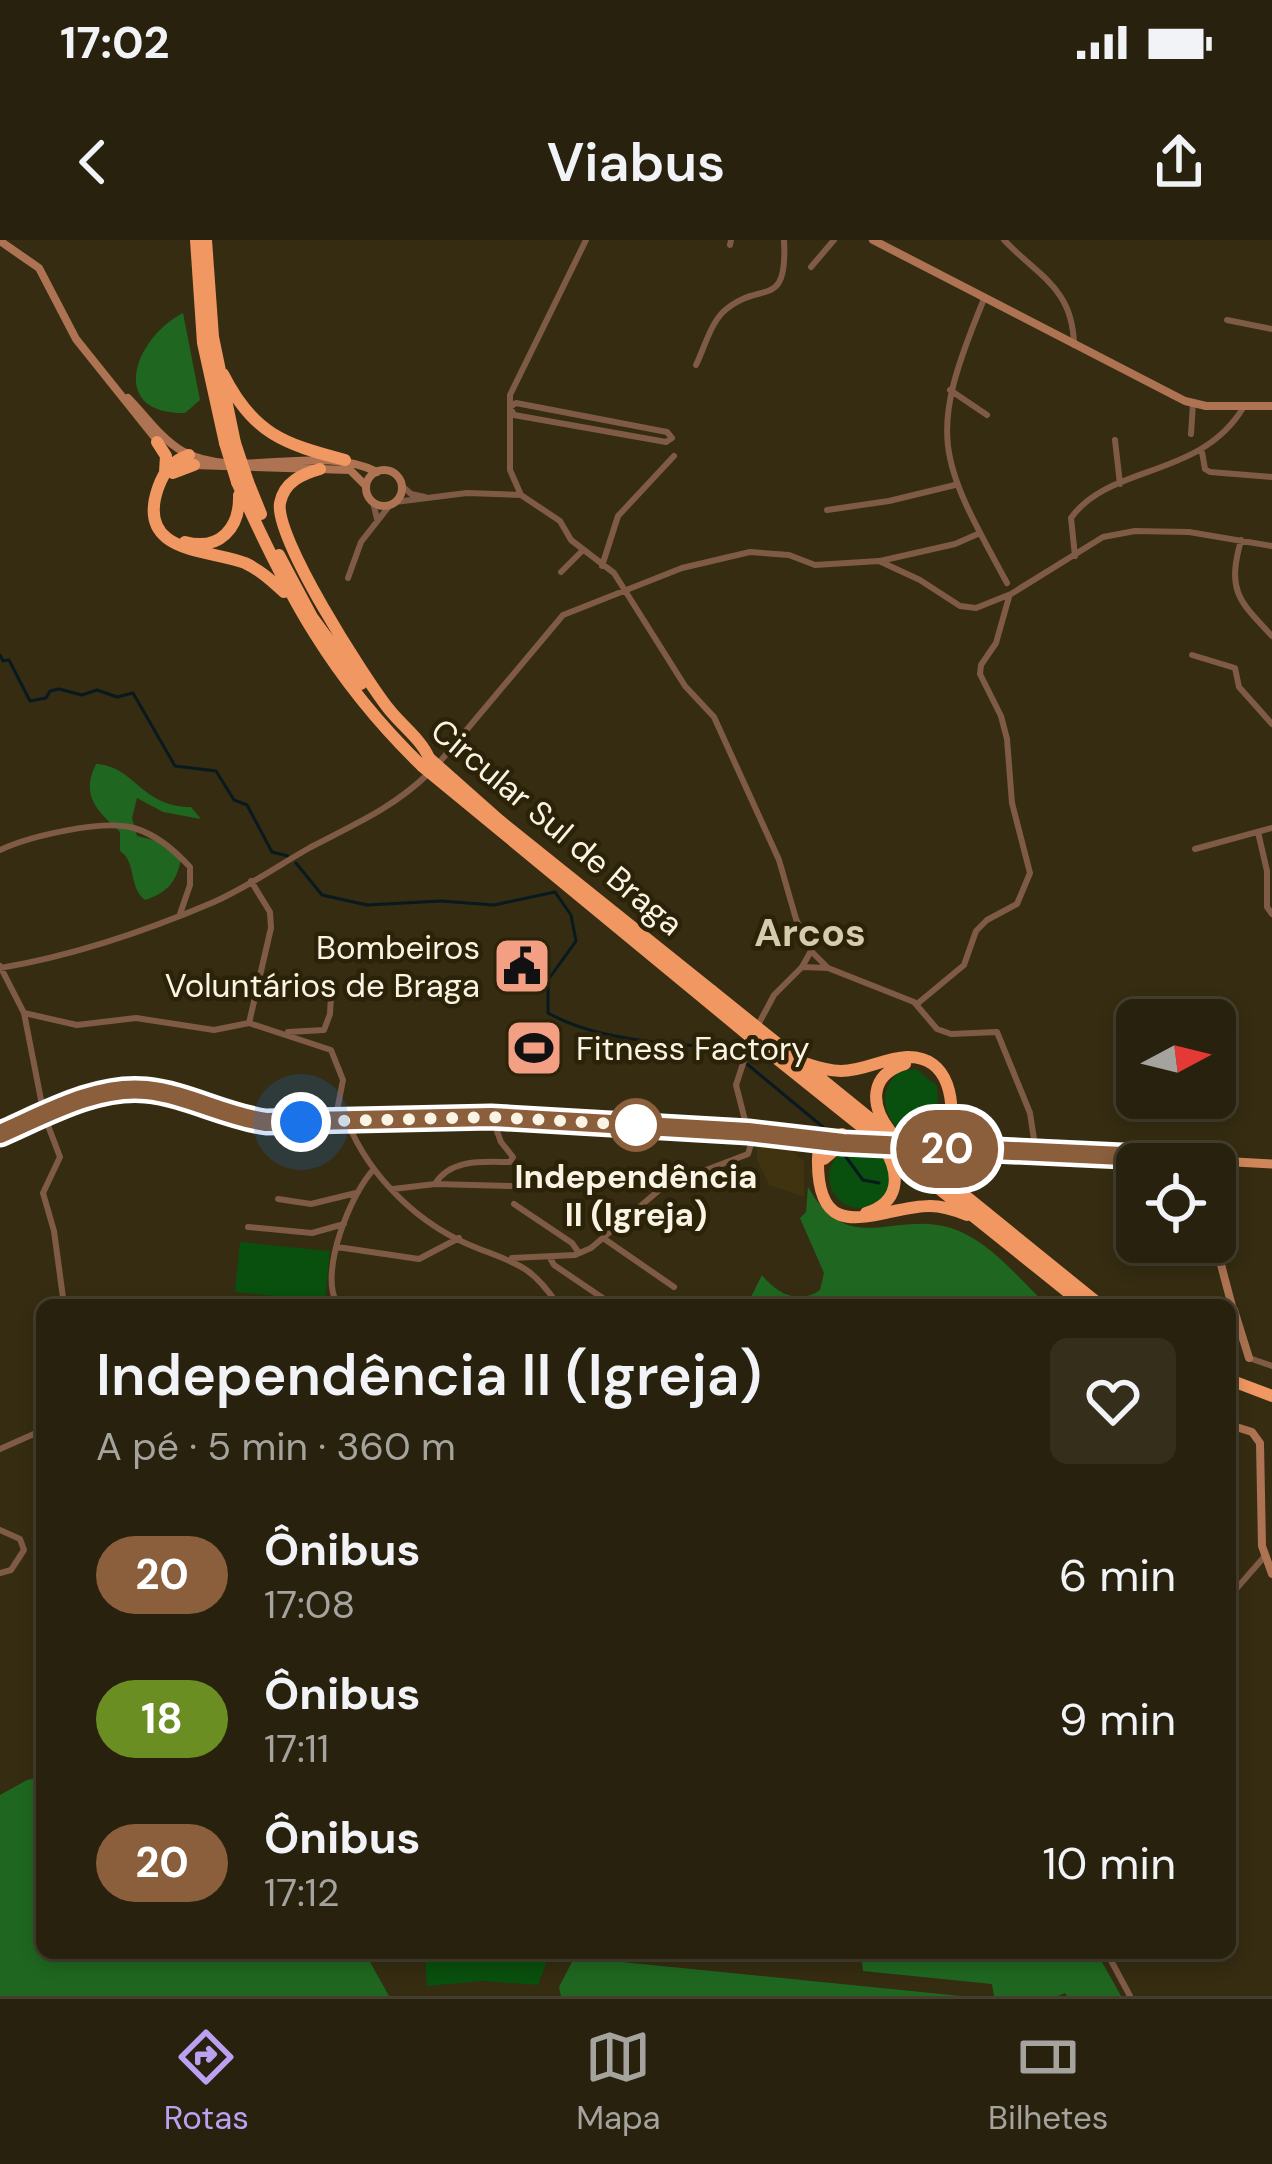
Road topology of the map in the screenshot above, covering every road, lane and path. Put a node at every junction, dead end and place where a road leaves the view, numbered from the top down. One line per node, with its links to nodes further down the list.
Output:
1 (196, 240): 11 (highway, Circular Sul de Braga)
2 (206, 240): 11 (highway, Circular Sul de Braga)
3 (586, 240): 21 (street)
4 (784, 240): 16 (street)
5 (834, 240): 9 (street)
6 (873, 240): 10 (main road)
7 (1004, 240): 14 (street)
8 (0, 241): 17 (main road)
9 (811, 267)
10 (984, 299): 14 (main road); 18 (street)
11 (205, 313): 15 (highway, Circular Sul de Braga); 31 (highway, Circular Sul de Braga)
12 (1227, 320): 13 (street)
13 (1272, 329)
14 (1074, 345): 19 (main road)
15 (218, 362): 31 (highway, Circular Sul de Braga); 35 (highway)
16 (696, 365)
17 (99, 367): 30 (main road); 34 (main road)
18 (950, 391): 24 (street); 43 (street)
19 (1193, 403): 22 (main road); 28 (street)
20 (1272, 406): 22 (main road)
21 (510, 407): 23 (street); 26 (street); 45 (street)
22 (1243, 408): 32 (street)
23 (562, 412): 25 (street); 26 (street)
24 (987, 415)
25 (613, 422): 27 (street); 27 (street)
26 (560, 423): 27 (street)
27 (611, 432)
28 (1191, 434)
29 (1115, 440): 41 (street)
30 (157, 442): 34 (main road); 38 (highway)
31 (230, 443): 40 (highway, Circular Sul de Braga, bridge)
32 (1202, 452): 39 (street); 41 (street)
33 (674, 456): 57 (street)
34 (185, 457): 35 (main road); 36 (main road); 38 (highway)
35 (345, 460): 37 (main road)
36 (320, 469): 44 (main road); 67 (highway)
37 (376, 472): 42 (main road); 44 (main road)
38 (169, 473): 40 (highway); 63 (highway)
39 (1272, 477)
40 (243, 482): 63 (highway, Circular Sul de Braga); 67 (highway, Circular Sul de Braga)
41 (1120, 484): 55 (street)
42 (401, 485): 46 (street); 48 (main road)
43 (956, 485): 49 (street); 51 (street)
44 (366, 486): 47 (main road)
45 (521, 496): 46 (street); 54 (street)
46 (428, 498): 48 (street)
47 (373, 502): 48 (main road); 50 (street)
48 (393, 503): 50 (street)
49 (827, 510)
50 (377, 523): 59 (street)
51 (980, 532): 56 (street); 60 (street)
52 (1241, 540): 53 (street); 55 (street); 64 (street)
53 (1272, 546)
54 (582, 550): 57 (street); 58 (street)
55 (1075, 556): 62 (street)
56 (879, 561): 61 (street); 62 (street)
57 (602, 566): 61 (street)
58 (561, 572)
59 (348, 578)
60 (1007, 583)
61 (623, 588): 72 (street); 75 (street)
62 (1011, 594): 80 (street)
63 (290, 597): 67 (highway, Circular Sul de Braga)
64 (1272, 636)
65 (1192, 655): 66 (street)
66 (1272, 724)
67 (425, 762): 84 (highway, Circular Sul de Braga, bridge)
68 (1272, 828): 69 (street)
69 (1258, 832): 71 (street); 74 (street)
70 (0, 850): 73 (street)
71 (1195, 850)
72 (251, 881): 73 (street); 82 (street)
73 (180, 914): 76 (street)
74 (1272, 914)
75 (811, 951): 77 (street); 78 (street)
76 (0, 967): 81 (street)
77 (802, 968): 78 (street); 90 (street)
78 (828, 968): 80 (street)
79 (331, 995): 83 (street)
80 (916, 1005): 98 (street)
81 (24, 1013): 82 (street); 86 (street)
82 (249, 1023): 83 (street)
83 (284, 1032): 88 (street)
84 (779, 1053): 85 (highway, Circular Sul de Braga); 95 (highway, Circular Sul de Braga)
85 (796, 1060): 89 (highway); 94 (highway, Circular Sul de Braga)
86 (44, 1115): 88 (main road); 91 (main road); 122 (street)
87 (491, 1117): 88 (main road); 90 (main road); 104 (street)
88 (341, 1121): 103 (street)
89 (947, 1123): 94 (highway); 96 (highway); 97 (highway)
90 (748, 1132): 92 (main road); 114 (street)
91 (0, 1133)
92 (815, 1138): 93 (highway); 100 (highway)
93 (843, 1138): 95 (main road); 100 (highway)
94 (902, 1140): 97 (main road); 127 (highway, Circular Sul de Braga)
95 (876, 1144): 100 (highway); 110 (highway, Circular Sul de Braga)
96 (954, 1144): 97 (highway); 98 (main road)
97 (925, 1145)
98 (1036, 1149): 99 (main road)
99 (1116, 1156)
100 (821, 1158): 110 (highway)
101 (1236, 1163): 102 (main road)
102 (1272, 1164)
103 (375, 1168): 106 (street); 107 (street)
104 (435, 1184): 105 (street); 106 (street)
105 (511, 1186)
106 (392, 1189): 113 (street)
107 (356, 1193): 108 (street); 111 (street)
108 (278, 1199)
109 (514, 1204): 116 (street)
110 (977, 1220): 126 (highway, Circular Sul de Braga)
111 (344, 1224): 112 (street); 115 (street)
112 (248, 1227)
113 (459, 1238): 115 (street); 117 (street)
114 (603, 1238): 116 (street); 121 (street)
115 (336, 1247): 123 (street)
116 (579, 1253): 118 (street)
117 (512, 1258): 118 (street); 124 (street)
118 (550, 1258): 125 (street)
119 (1221, 1263): 120 (main road)
120 (1224, 1276): 128 (main road); 129 (main road)
121 (674, 1287)
122 (63, 1299)
123 (335, 1299)
124 (554, 1299)
125 (605, 1299)
126 (1076, 1299)
127 (1093, 1299)
128 (1218, 1299)
129 (1229, 1299)
130 (1236, 1324): 132 (main road)
131 (1236, 1324): 132 (main road)
132 (1240, 1334): 133 (main road)
133 (1249, 1358): 134 (street)
134 (1272, 1366)
135 (1236, 1386): 136 (highway)
136 (1272, 1401)
137 (1236, 1427): 140 (main road)
138 (36, 1433): 139 (street)
139 (0, 1449)
140 (1267, 1453): 142 (main road)
141 (0, 1530): 144 (street)
142 (1267, 1545): 143 (main road)
143 (1264, 1557): 145 (main road); 146 (street)
144 (0, 1573)
145 (1272, 1574)
146 (1236, 1587)
147 (1110, 1959): 148 (street)
148 (1130, 1996)

